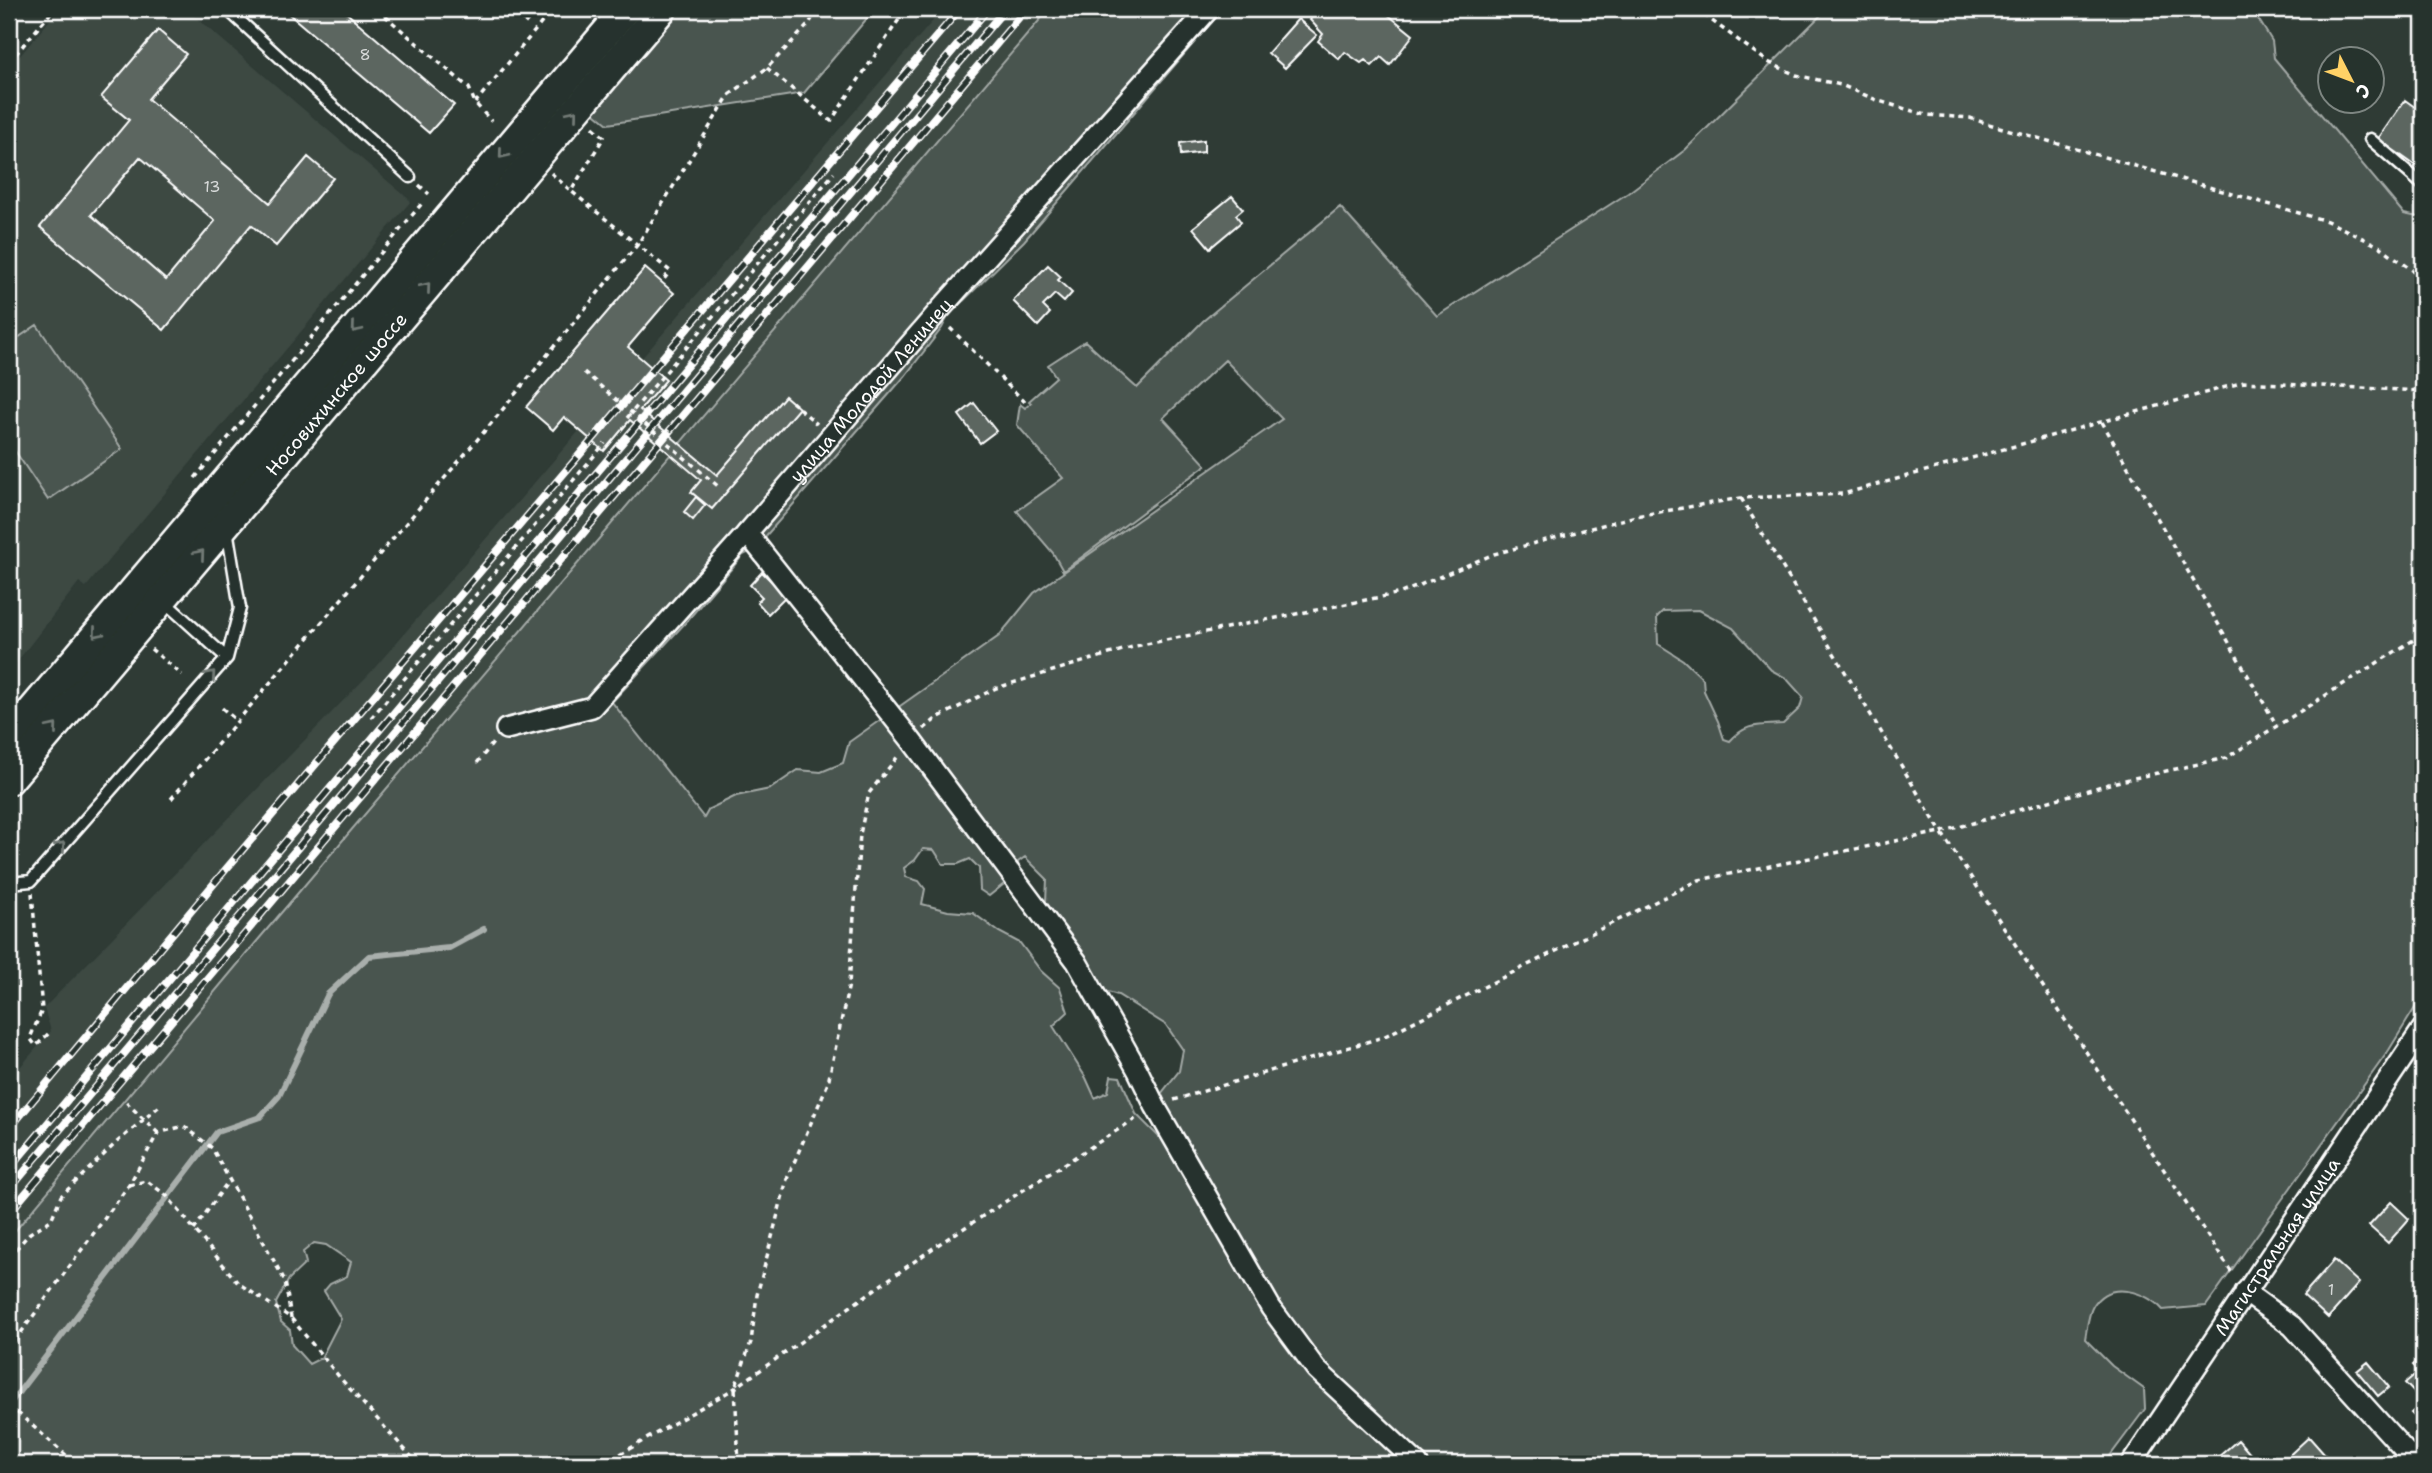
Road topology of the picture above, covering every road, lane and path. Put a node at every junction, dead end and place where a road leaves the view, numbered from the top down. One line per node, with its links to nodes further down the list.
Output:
1 (54, 9): 11 (path)
2 (227, 9): 19 (lane)
3 (377, 9): 13 (path)
4 (553, 9): 13 (path)
5 (626, 9): 41 (main road, Носовихинское шоссе, one-way to 41)
6 (662, 9): 39 (main road, Носовихинское шоссе, one-way to 6)
7 (817, 9): 12 (path)
8 (906, 9): 12 (path)
9 (1209, 9): 26 (street, улица Молодой Ленинец)
10 (1696, 9): 24 (path)
11 (9, 62)
12 (767, 68): 23 (path)
13 (475, 103): 14 (path)
14 (491, 121)
15 (588, 122): 21 (path)
16 (2370, 139): 20 (lane)
17 (547, 170): 21 (path)
18 (834, 173): 31 (path, bridge)
19 (410, 177)
20 (2423, 185)
21 (571, 191): 23 (path)
22 (423, 202): 36 (path)
23 (638, 244): 25 (path); 48 (path)
24 (2423, 278)
25 (662, 282)
26 (936, 314): 30 (path); 34 (street, улица Молодой Ленинец)
27 (584, 372): 31 (path, bridge)
28 (2423, 391): 33 (path)
29 (792, 402): 34 (path)
30 (1025, 402)
31 (631, 413): 32 (path, bridge); 37 (path, bridge)
32 (627, 418)
33 (2102, 422): 38 (path); 49 (path)
34 (831, 436): 40 (street, улица Молодой Ленинец)
35 (605, 443): 47 (path)
36 (191, 482)
37 (719, 487)
38 (1741, 498): 52 (path); 56 (path)
39 (226, 523): 41 (main road, Носовихинское шоссе, one-way to 39); 44 (lane)
40 (747, 533): 50 (street, улица Молодой Ленинец); 52 (street)
41 (152, 590): 44 (lane); 51 (main road, Носовихинское шоссе, one-way to 51); 54 (main road, Носовихинское шоссе, one-way to 41)
42 (2423, 634): 49 (path)
43 (142, 642): 45 (path)
44 (227, 658): 57 (lane, one-way to 44)
45 (182, 675)
46 (222, 709): 48 (path)
47 (371, 718)
48 (237, 721): 55 (path)
49 (2277, 726): 56 (path)
50 (506, 729): 53 (path)
51 (9, 738)
52 (911, 740): 63 (street); 73 (path)
53 (477, 763)
54 (9, 780)
55 (171, 799)
56 (1941, 832): 63 (path); 70 (path)
57 (31, 881): 58 (lane); 60 (path)
58 (9, 883)
59 (2423, 1028): 70 (street, Магистральная улица)
60 (51, 1031)
61 (126, 1102): 64 (path)
62 (162, 1104): 64 (path)
63 (1155, 1106): 73 (path); 79 (street)
64 (145, 1120): 65 (path); 69 (path)
65 (158, 1133): 66 (path); 67 (path)
66 (229, 1180): 68 (path); 71 (path)
67 (129, 1185): 68 (path); 72 (path)
68 (194, 1230): 71 (path)
69 (9, 1257)
70 (2245, 1292): 80 (street, Магистральная улица); 81 (street)
71 (291, 1318): 76 (path)
72 (9, 1349)
73 (735, 1388): 77 (path); 78 (path)
74 (9, 1407): 75 (path)
75 (76, 1464)
76 (418, 1464)
77 (603, 1464)
78 (738, 1464)
79 (1418, 1464)
80 (2131, 1464)
81 (2417, 1464)

